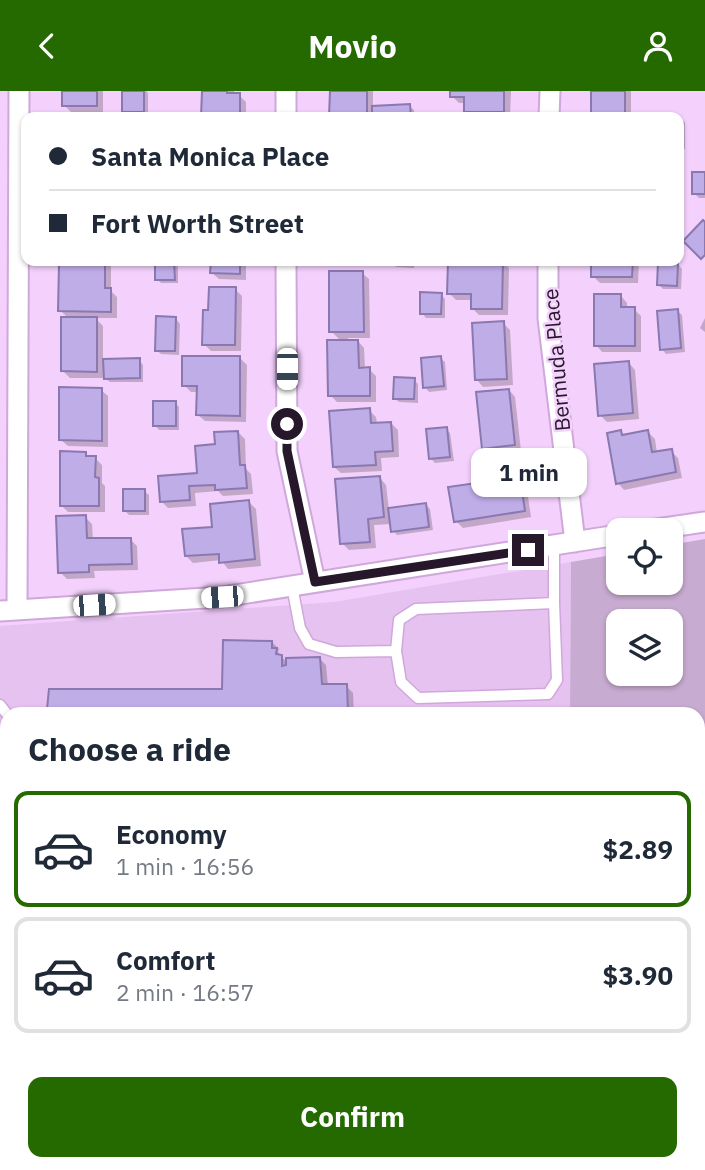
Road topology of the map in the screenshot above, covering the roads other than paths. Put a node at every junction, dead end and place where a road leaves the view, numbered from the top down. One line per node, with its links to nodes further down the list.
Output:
1 (19, 91): 16 (street)
2 (286, 91): 4 (street)
3 (550, 91): 5 (street)
4 (286, 112)
5 (550, 112)
6 (286, 266): 13 (street)
7 (548, 266): 11 (street, Bermuda Place)
8 (705, 522): 9 (street)
9 (683, 525)
10 (606, 537): 11 (street)
11 (575, 542): 12 (street)
12 (554, 546): 13 (street); 15 (lane)
13 (315, 582): 14 (street)
14 (292, 586): 16 (street); 17 (lane)
15 (554, 603): 17 (lane); 17 (lane)
16 (9, 610)
17 (396, 651)

